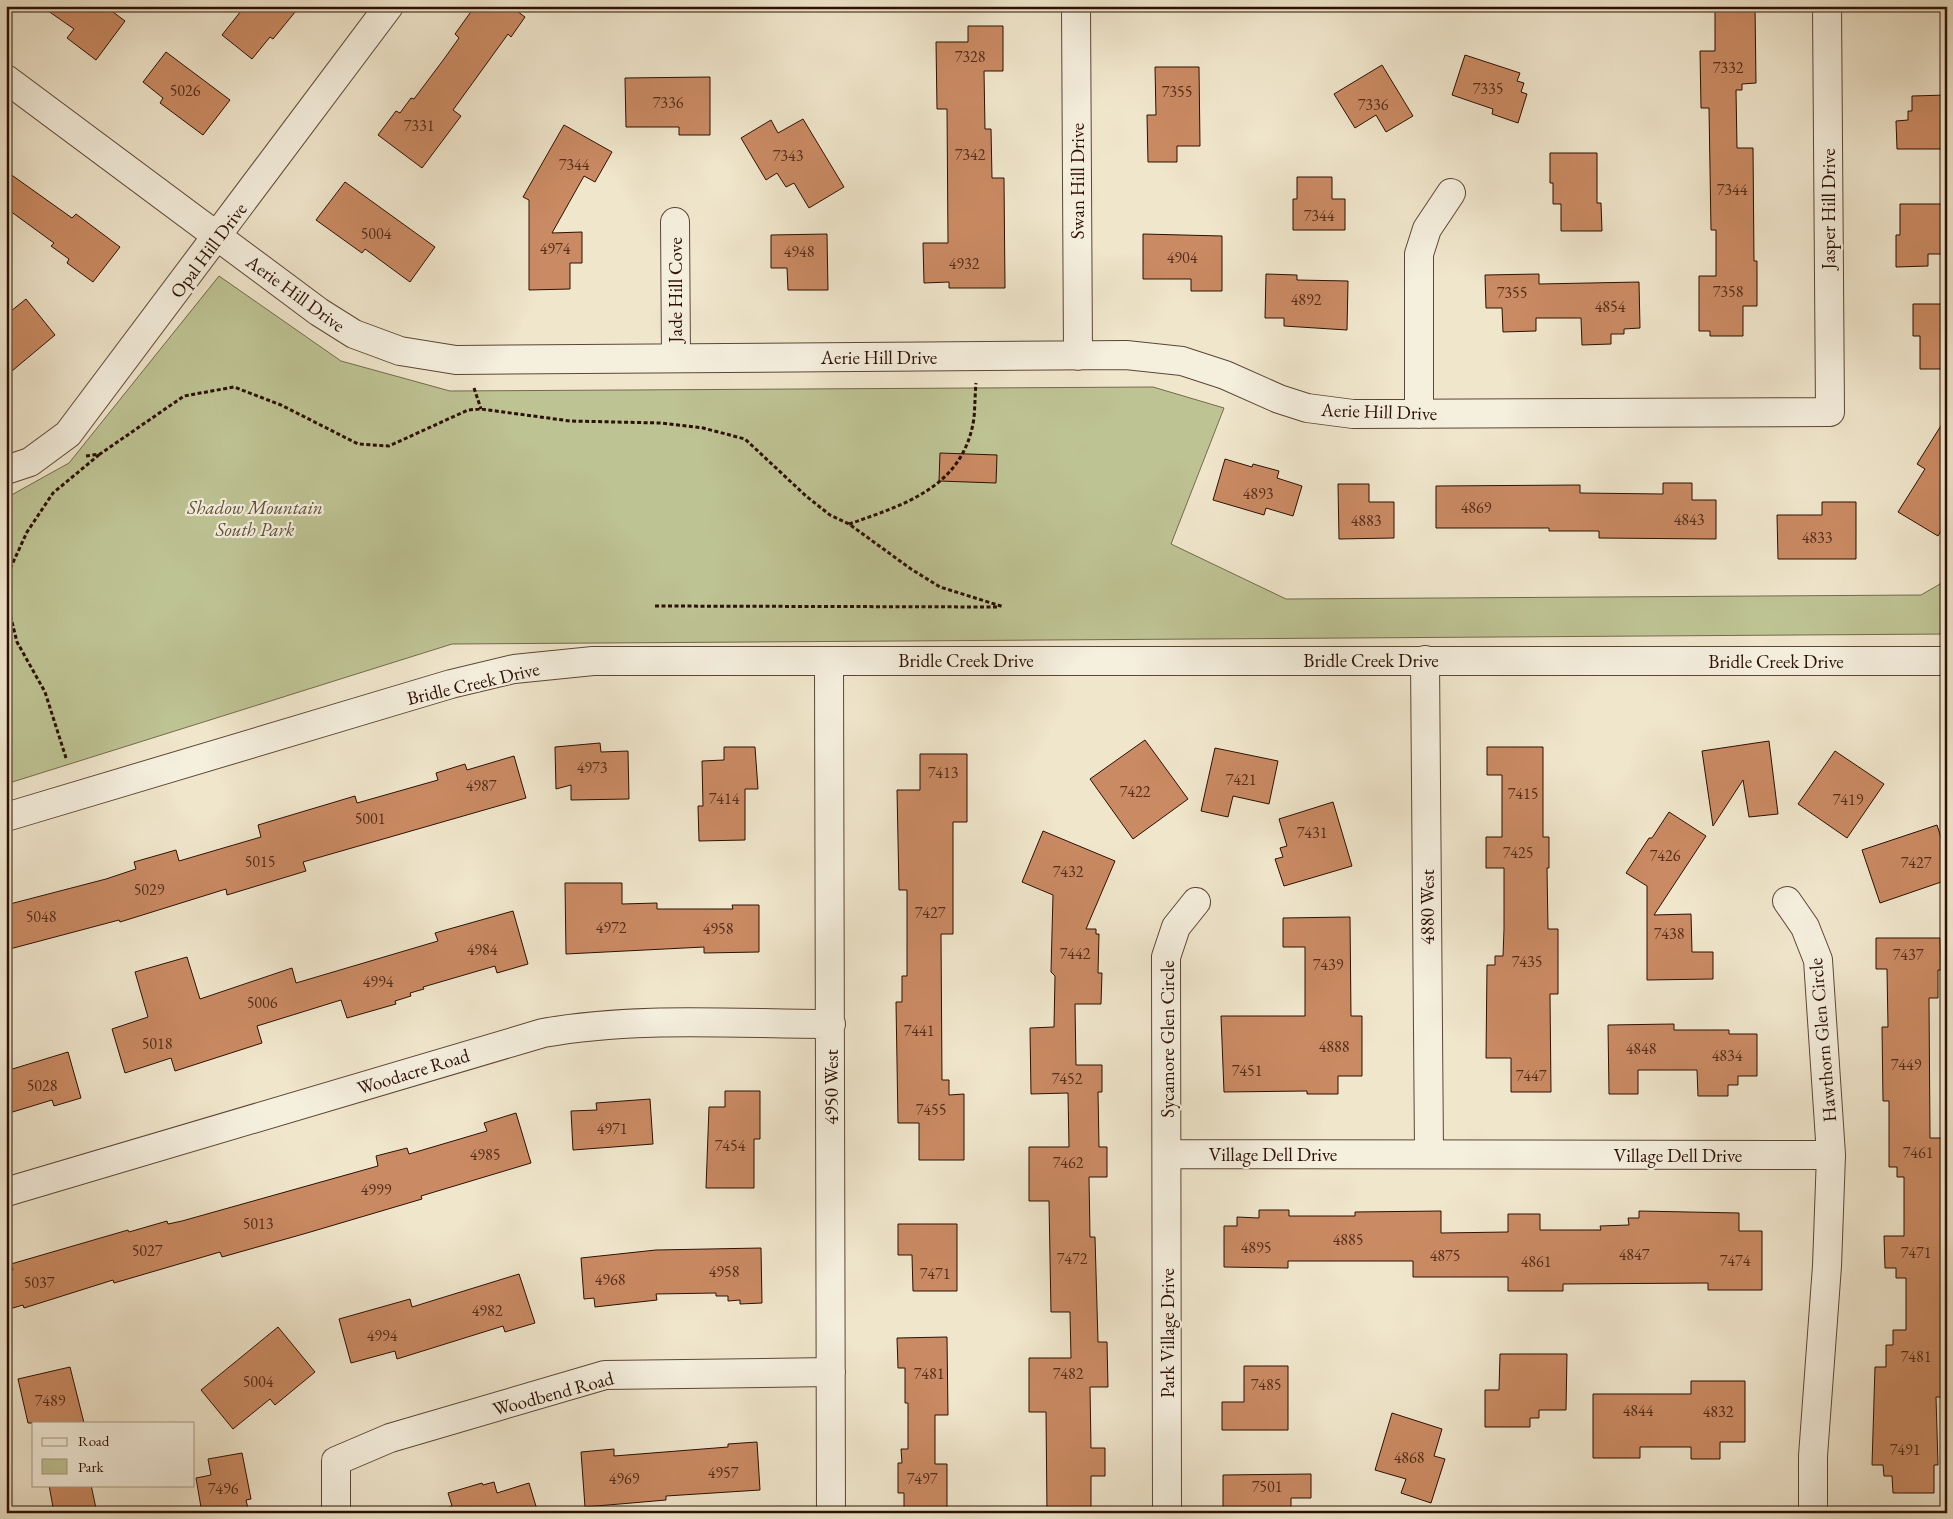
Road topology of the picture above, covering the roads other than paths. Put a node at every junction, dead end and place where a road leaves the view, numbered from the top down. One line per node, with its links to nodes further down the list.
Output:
1 (389, 6): 7 (street, Opal Hill Drive)
2 (1076, 6): 8 (street, Swan Hill Drive)
3 (1827, 6): 10 (street, Jasper Hill Drive)
4 (6, 79): 7 (street, Aerie Hill Drive)
5 (1451, 193): 11 (street)
6 (675, 222): 9 (street, Jade Hill Cove)
7 (219, 236): 9 (street, Aerie Hill Drive); 12 (street, Opal Hill Drive)
8 (1078, 356): 9 (street, Aerie Hill Drive); 11 (street, Aerie Hill Drive)
9 (676, 357)
10 (1830, 412): 11 (street, Aerie Hill Drive)
11 (1419, 414)
12 (6, 470)
13 (1425, 660): 14 (street, Bridle Creek Drive); 15 (street, Bridle Creek Drive); 20 (street, 4880 West)
14 (829, 661): 16 (street, Bridle Creek Drive); 19 (street, 4950 West)
15 (1947, 661)
16 (6, 817)
17 (1787, 901): 22 (street, Hawthorn Glen Circle)
18 (1196, 902): 21 (street, Sycamore Glen Circle)
19 (831, 1024): 23 (street, Woodacre Road); 24 (street, 4950 West)
20 (1429, 1153): 21 (street, Village Dell Drive); 22 (street, Village Dell Drive)
21 (1167, 1154): 27 (street, Park Village Drive)
22 (1831, 1156): 28 (street)
23 (6, 1192)
24 (831, 1372): 25 (street, Woodbend Road); 26 (street, 4950 West)
25 (336, 1513)
26 (832, 1513)
27 (1167, 1513)
28 (1813, 1513)

